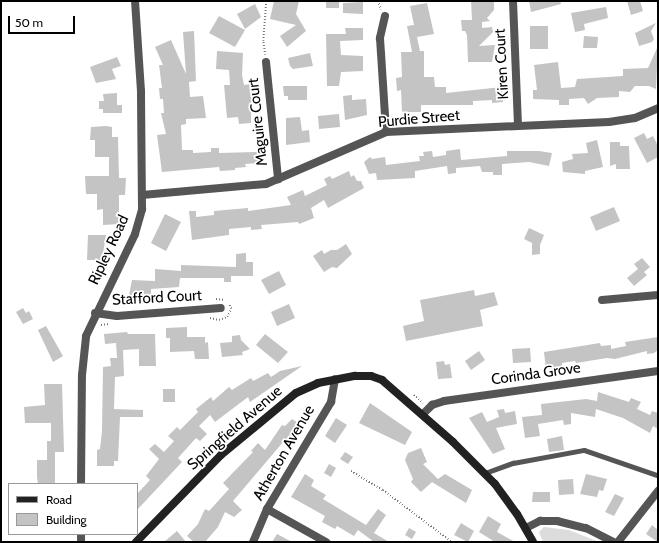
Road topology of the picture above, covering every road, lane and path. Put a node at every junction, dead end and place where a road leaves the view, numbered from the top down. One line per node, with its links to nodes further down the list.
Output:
1 (135, 1): 10 (street, Ripley Road)
2 (266, 1): 5 (path)
3 (513, 1): 7 (street, Kiren Court)
4 (385, 16): 8 (street)
5 (266, 62): 9 (street, Maguire Court)
6 (658, 108): 7 (street, Purdie Street)
7 (518, 126): 8 (street, Purdie Street)
8 (386, 132): 9 (street, Purdie Street)
9 (278, 179): 10 (street, Purdie Street)
10 (142, 195): 14 (street, Ripley Road)
11 (658, 295): 12 (street)
12 (602, 300)
13 (221, 308): 14 (street, Stafford Court)
14 (95, 313): 23 (street, Ripley Road)
15 (658, 371): 18 (street, Corinda Grove)
16 (335, 379): 19 (street, Springfield Avenue); 25 (street, Atherton Avenue); 27 (street, Springfield Avenue)
17 (410, 393): 18 (path)
18 (429, 408): 19 (street, Corinda Grove)
19 (423, 414): 21 (street, Springfield Avenue)
20 (351, 471): 30 (path)
21 (485, 473): 22 (lane); 26 (street, Springfield Avenue)
22 (657, 474)
23 (81, 483)
24 (658, 491): 33 (street)
25 (267, 509): 28 (street, Atherton Avenue); 29 (street)
26 (526, 528): 31 (street, Springfield Avenue); 32 (street)
27 (136, 542)
28 (253, 542)
29 (326, 542)
30 (452, 542)
31 (534, 542)
32 (614, 542)
33 (618, 542)

